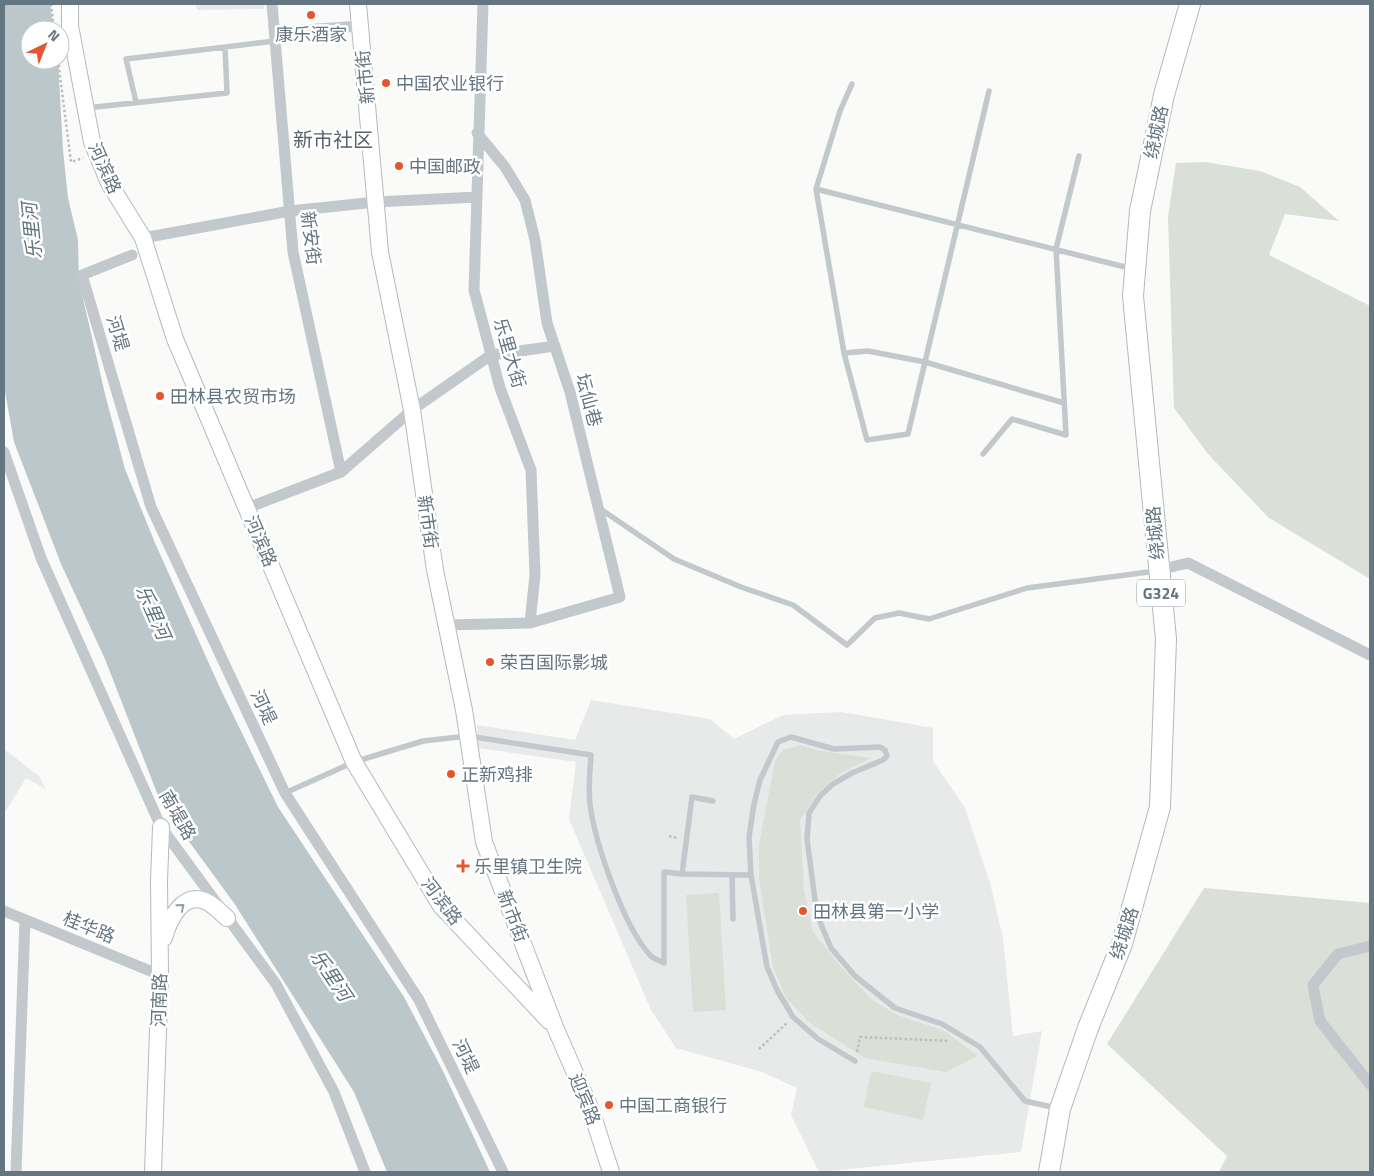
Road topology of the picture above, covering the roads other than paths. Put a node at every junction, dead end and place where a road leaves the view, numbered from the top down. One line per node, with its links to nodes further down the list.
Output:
1 (70, 4): 12 (street, 河滨路)
2 (272, 4): 7 (street, 新安街)
3 (358, 4): 6 (street, 新市街)
4 (482, 4): 13 (street, 乐里大街)
5 (1190, 4): 23 (highway, 绕城路 / G324)
6 (360, 26): 7 (street); 17 (street, 新市街)
7 (275, 36): 8 (lane); 18 (street, 新安街)
8 (225, 47): 11 (lane); 11 (lane)
9 (852, 84): 15 (lane)
10 (989, 91): 19 (lane)
11 (136, 102): 12 (lane)
12 (84, 109): 20 (street, 河滨路)
13 (477, 133): 16 (street, 乐里大街); 24 (street, 坛仙巷)
14 (1079, 156): 21 (lane)
15 (816, 189): 19 (lane); 25 (lane)
16 (477, 197): 17 (street); 26 (street, 乐里大街)
17 (376, 202): 18 (street); 29 (street, 新市街)
18 (290, 211): 20 (street); 32 (street, 新安街)
19 (957, 224): 21 (lane); 27 (lane)
20 (143, 238): 34 (street, 河滨路)
21 (1056, 249): 23 (lane); 28 (lane)
22 (132, 255): 41 (street, 河堤)
23 (1135, 269): 35 (highway, 绕城路 / G324)
24 (555, 346): 26 (street); 33 (street, 坛仙巷)
25 (844, 353): 27 (lane); 27 (lane)
26 (491, 354): 29 (street); 36 (street, 乐里大街)
27 (925, 362): 28 (lane)
28 (1064, 403): 31 (lane)
29 (412, 410): 32 (street); 37 (street, 新市街)
30 (4, 452): 43 (street, 南堤路)
31 (983, 454)
32 (341, 472): 34 (street)
33 (598, 506): 35 (lane); 36 (street, 坛仙巷)
34 (247, 508): 40 (street, 河滨路)
35 (1159, 570): 38 (street); 59 (highway, 绕城路 / G324)
36 (530, 623): 37 (street)
37 (446, 625): 39 (street, 新市街)
38 (1370, 655)
39 (468, 736): 40 (lane); 44 (lane); 54 (street, 新市街)
40 (354, 762): 41 (lane); 55 (street, 河滨路)
41 (285, 793): 63 (street, 河堤)
42 (713, 801): 44 (lane)
43 (161, 828): 48 (street, 南堤路); 52 (street, 河南路)
44 (682, 874): 45 (lane)
45 (732, 875): 46 (lane); 49 (lane)
46 (751, 875): 57 (lane); 59 (lane)
47 (4, 911): 50 (street, 桂华路)
48 (227, 918): 52 (street, one-way to 48); 62 (street, 南堤路)
49 (733, 919)
50 (25, 920): 53 (street, 桂华路); 60 (street)
51 (1370, 946): 58 (street)
52 (160, 949): 53 (street, 河南路)
53 (160, 975): 61 (street, 河南路)
54 (536, 976): 55 (street); 56 (street, 新市街)
55 (516, 985): 56 (street, 河滨路)
56 (555, 1027): 64 (street, 迎宾路)
57 (855, 1061)
58 (1370, 1084)
59 (1060, 1108): 65 (highway, 绕城路 / G324)
60 (16, 1172)
61 (153, 1172)
62 (365, 1172)
63 (503, 1172)
64 (611, 1172)
65 (1049, 1172)

